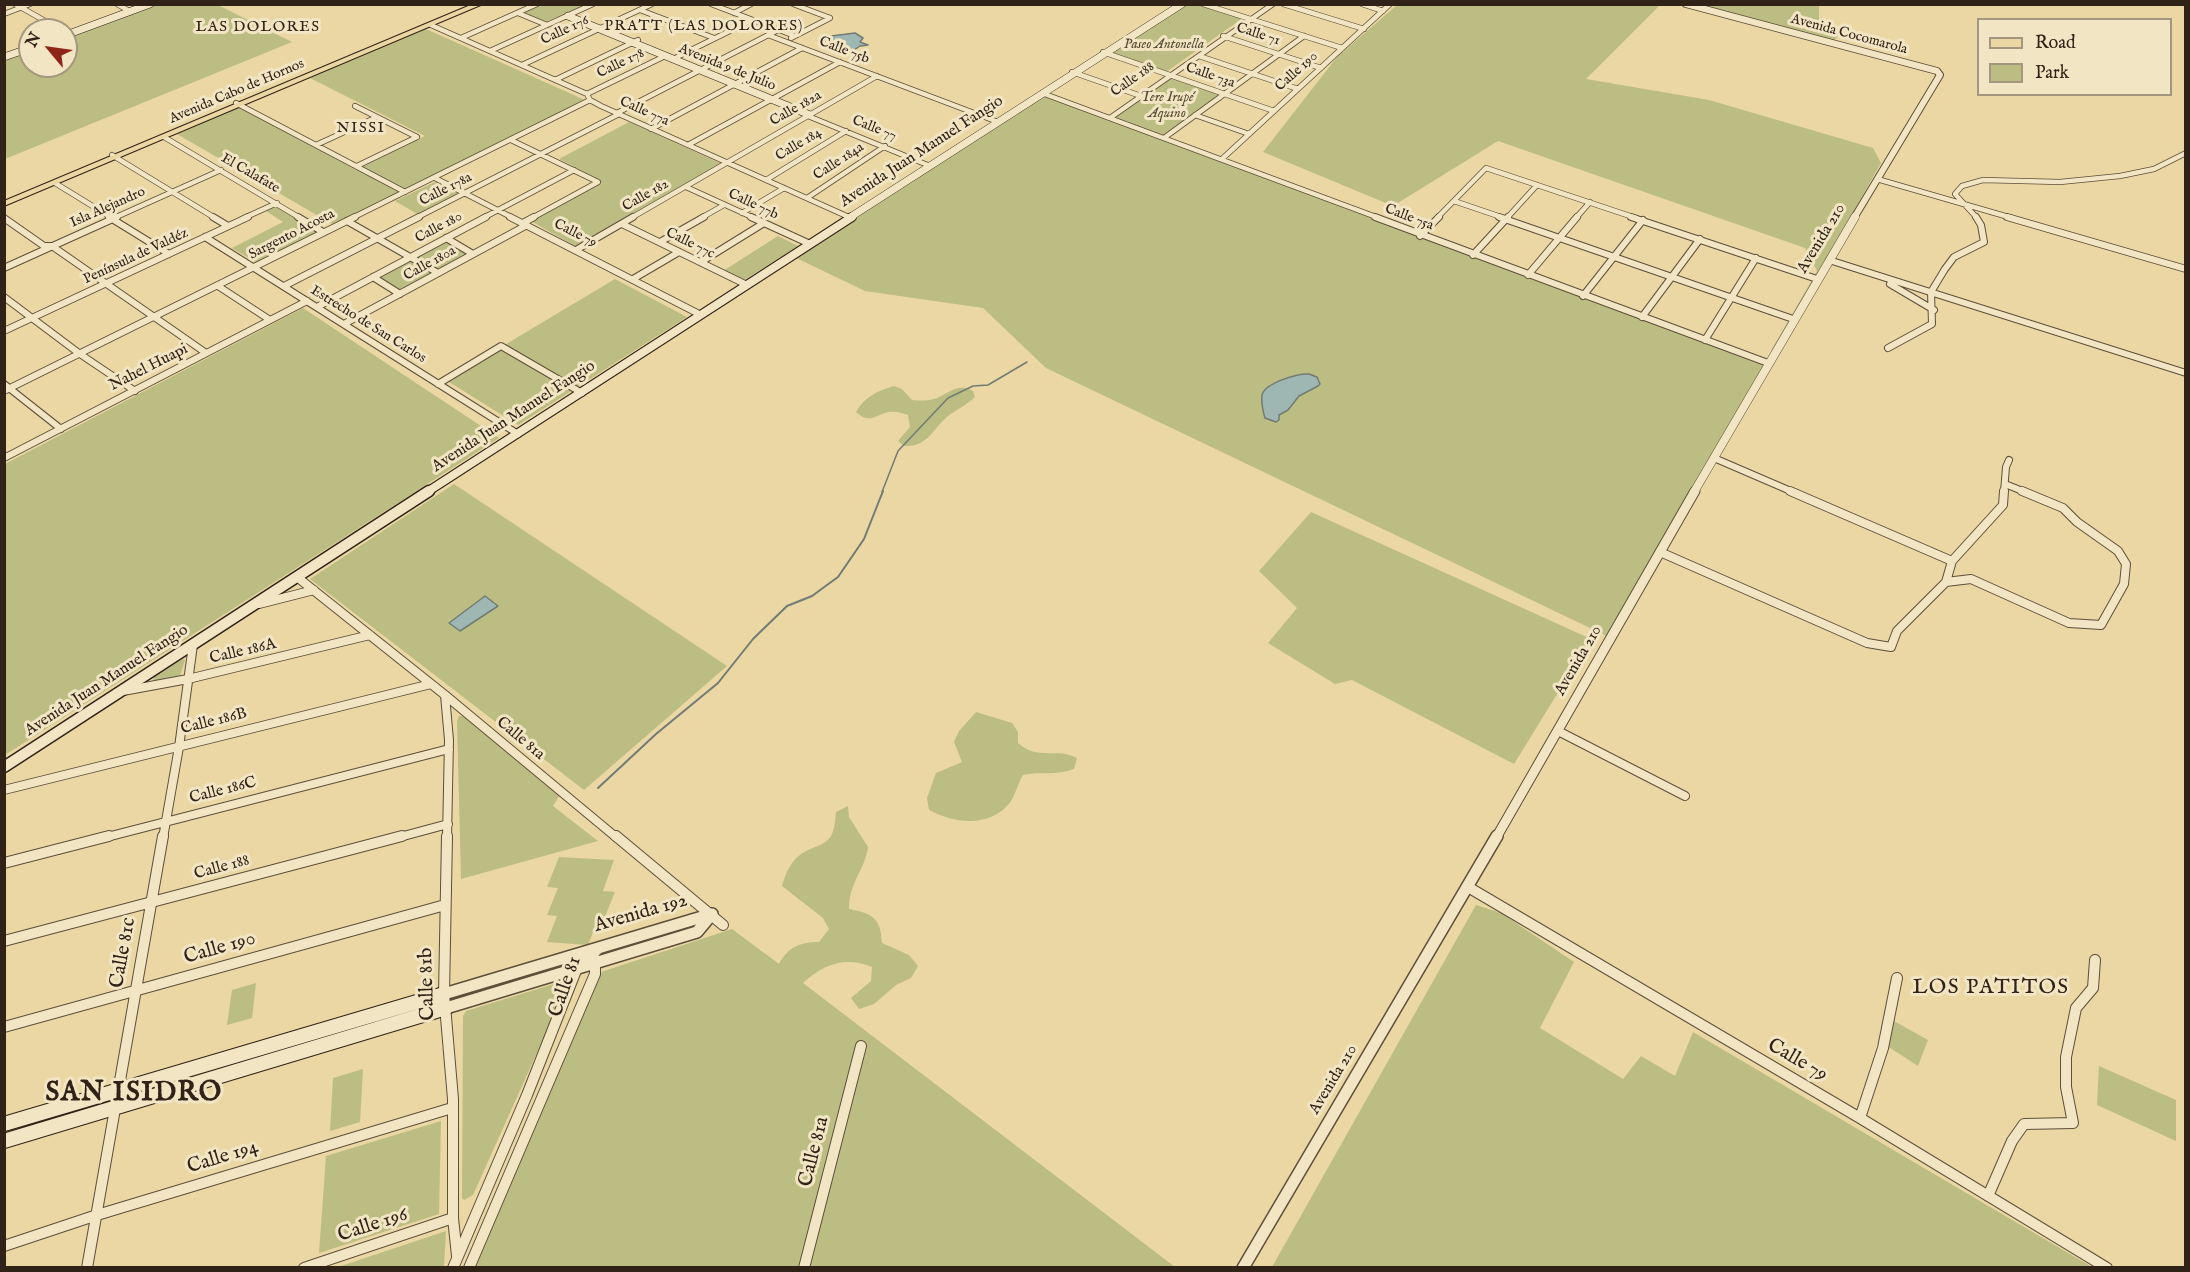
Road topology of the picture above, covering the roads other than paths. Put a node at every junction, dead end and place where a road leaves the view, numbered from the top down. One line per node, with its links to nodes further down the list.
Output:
1 (15, 4): 22 (street)
2 (30, 4): 22 (street)
3 (117, 4): 25 (street)
4 (150, 4): 25 (main road)
5 (470, 4): 73 (main road, Avenida Cabo de Hornos)
6 (480, 4): 33 (main road, Avenida Cabo de Hornos)
7 (537, 4): 26 (street)
8 (651, 4): 23 (street, Calle 176)
9 (711, 4): 27 (street, Calle 75b)
10 (750, 4): 27 (street)
11 (793, 4): 41 (street)
12 (1176, 4): 36 (main road, Avenida Juan Manuel Fangio)
13 (1182, 4): 36 (main road, Avenida Juan Manuel Fangio)
14 (1203, 4): 31 (street)
15 (1266, 4): 31 (street, Calle 188)
16 (1273, 4): 31 (street, Calle 188)
17 (1283, 4): 37 (street)
18 (1362, 4): 24 (street)
19 (1390, 4): 24 (street, Calle 190)
20 (1686, 4): 60 (street, Avenida Cocomarola)
21 (592, 5): 29 (street)
22 (21, 8): 28 (street); 30 (street)
23 (640, 10): 35 (street, Calle 176); 45 (street)
24 (1383, 11): 37 (street, Calle 190)
25 (131, 12): 38 (main road)
26 (518, 13): 34 (street); 44 (street)
27 (734, 13): 32 (street, Calle 75b)
28 (4, 14)
29 (570, 15): 34 (street); 35 (main road, Avenida 9 de Julio)
30 (39, 18)
31 (1249, 18): 42 (street, Calle 188); 43 (street)
32 (752, 20): 39 (street, Calle 75b); 45 (street)
33 (431, 25): 44 (street, Calle 77a); 73 (main road, Avenida Cabo de Hornos)
34 (547, 25): 50 (street)
35 (602, 27): 46 (main road, Avenida 9 de Julio); 57 (street, Calle 176)
36 (1144, 27): 51 (main road, Avenida Juan Manuel Fangio)
37 (1364, 29): 49 (street, Calle 190)
38 (78, 30)
39 (778, 30): 40 (street); 41 (street, Calle 75b)
40 (768, 35): 47 (street, Calle 75b); 59 (street)
41 (795, 36): 47 (street)
42 (1224, 36): 52 (street, Calle 71); 54 (street, Calle 188); 63 (street, Calle 188)
43 (1304, 36): 49 (street); 52 (street)
44 (461, 38): 50 (street, Calle 77a)
45 (714, 38): 55 (street)
46 (635, 41): 53 (main road, Avenida 9 de Julio); 55 (main road, Avenida 9 de Julio); 65 (street)
47 (785, 41): 48 (street, Calle 75b)
48 (802, 48): 56 (street, Calle 75b); 66 (street)
49 (1342, 48): 58 (street, Calle 190)
50 (490, 51): 57 (street, Calle 77a)
51 (1105, 53): 61 (main road, Avenida Juan Manuel Fangio); 63 (street, Calle 73a)
52 (1278, 54): 58 (street, Calle 71); 62 (street)
53 (666, 56): 59 (main road, Avenida 9 de Julio); 71 (street, Calle 178)
54 (1199, 56): 62 (street); 63 (street, Calle 188)
55 (677, 57): 59 (main road, Avenida 9 de Julio)
56 (840, 62): 64 (street, Calle 75b); 72 (street)
57 (522, 65): 65 (street, Calle 77a)
58 (1321, 68): 67 (street, Calle 190)
59 (702, 69): 66 (main road, Avenida 9 de Julio); 76 (street)
60 (1938, 70): 101 (street, Avenida 210)
61 (1074, 73): 68 (main road, Avenida Juan Manuel Fangio); 70 (street)
62 (1252, 74): 67 (street); 69 (street)
63 (1169, 75): 69 (street, Calle 73a); 70 (street, Calle 188)
64 (878, 76): 77 (street, Calle 182a); 81 (street, Calle 75b)
65 (555, 80): 71 (street, Calle 77a)
66 (737, 83): 72 (main road, Avenida 9 de Julio); 82 (street)
67 (1298, 89): 75 (street, Calle 190)
68 (1042, 93): 80 (street, Calle 75a); 81 (main road, Avenida Juan Manuel Fangio)
69 (1224, 94): 75 (street, Calle 73a); 78 (street)
70 (1138, 96): 80 (street, Calle 188)
71 (589, 97): 76 (street, Calle 77a); 87 (street, Sargento Acosta)
72 (774, 98): 77 (main road, Avenida 9 de Julio); 89 (street)
73 (238, 104): 85 (main road, Avenida Cabo de Hornos); 88 (street); 93 (main road, Avenida Cabo de Hornos)
74 (355, 106): 79 (street)
75 (1274, 111): 84 (street, Calle 190)
76 (618, 114): 82 (street, Calle 77a); 92 (street, Calle 178a)
77 (811, 114): 83 (street, Calle 77); 95 (street, Calle 182a)
78 (1195, 115): 84 (street); 86 (street)
79 (377, 117): 88 (street); 96 (street)
80 (1107, 117): 86 (street, Calle 75a)
81 (998, 122): 97 (main road, Avenida Juan Manuel Fangio)
82 (651, 129): 89 (street, Calle 77a)
83 (846, 131): 90 (street, Calle 77); 102 (street, Calle 184)
84 (1249, 134): 94 (street, Calle 190)
85 (164, 137): 93 (main road, Avenida Cabo de Hornos); 98 (street, El Calafate)
86 (1164, 138): 94 (street, Calle 75a)
87 (511, 140): 92 (street); 100 (street, Sargento Acosta)
88 (316, 145): 96 (street)
89 (688, 145): 95 (street, Calle 77a)
90 (885, 146): 97 (street, Calle 77); 110 (street, Calle 184a)
91 (2186, 153): 116 (street)
92 (541, 154): 99 (street); 109 (street, Calle 178a)
93 (114, 156): 103 (main road, Avenida Cabo de Hornos); 107 (street); 111 (main road, Avenida Cabo de Hornos)
94 (1222, 159): 131 (street, Calle 75a)
95 (728, 163): 102 (street, Calle 77a); 105 (street, Calle 182)
96 (357, 166): 108 (street)
97 (930, 166): 122 (main road, Avenida Juan Manuel Fangio)
98 (219, 169): 107 (street, Isla Alejandro); 114 (street, El Calafate)
99 (574, 170): 118 (street, Calle 180); 127 (street, Calle 180a)
100 (435, 177): 108 (street, Sargento Acosta); 109 (street, Calle 79)
101 (1877, 179): 116 (street); 149 (street, Avenida 210)
102 (766, 180): 106 (street, Calle 77a)
103 (55, 183): 115 (main road, Avenida Cabo de Hornos); 121 (street)
104 (1537, 185): 112 (street); 113 (street); 123 (street)
105 (686, 187): 117 (street, Calle 77b); 128 (street, Calle 182)
106 (784, 188): 110 (street, Calle 77a); 119 (street, Calle 184)
107 (171, 191): 121 (street, Isla Alejandro); 129 (street)
108 (405, 192): 124 (street, Sargento Acosta)
109 (465, 193): 118 (street, Calle 79); 133 (street, Calle 178a)
110 (807, 198): 122 (street, Calle 77a)
111 (4, 200)
112 (1454, 201): 123 (street); 131 (street)
113 (1590, 202): 125 (street); 135 (street)
114 (277, 203): 129 (street, Península de Valdéz); 130 (street, El Calafate)
115 (4, 204)
116 (1960, 204): 153 (street); 165 (street)
117 (724, 205): 119 (street, Calle 77b); 137 (street)
118 (498, 210): 127 (street, Calle 79); 134 (street, Calle 180)
119 (742, 213): 126 (street, Calle 77b)
120 (4, 218): 139 (street)
121 (111, 218): 139 (street, Isla Alejandro); 140 (street, Isla Alejandro); 143 (street)
122 (851, 218): 138 (main road, Avenida Juan Manuel Fangio)
123 (1506, 219): 135 (street); 145 (street)
124 (347, 220): 130 (street, Sargento Acosta); 133 (street)
125 (1643, 220): 136 (street); 147 (street)
126 (764, 223): 138 (street, Calle 77b); 150 (street)
127 (525, 224): 141 (street, Calle 79); 144 (street, Calle 180a)
128 (622, 224): 137 (street, Calle 77c); 141 (street, Calle 182)
129 (228, 226): 132 (street, Península de Valdéz)
130 (323, 232): 152 (street, Sargento Acosta)
131 (1420, 236): 145 (street, Calle 75a)
132 (206, 237): 143 (street, Península de Valdéz); 152 (street, Estrecho de San Carlos)
133 (378, 238): 146 (street); 164 (street, Calle 178a)
134 (446, 238): 144 (street); 146 (street, Calle 180)
135 (1560, 238): 147 (street); 156 (street)
136 (1700, 239): 148 (street); 158 (street)
137 (660, 242): 142 (street, Calle 77c)
138 (810, 244): 162 (main road, Avenida Juan Manuel Fangio)
139 (44, 246): 140 (street); 151 (street, Isla Alejandro)
140 (52, 246): 151 (street, Isla Alejandro); 161 (street)
141 (576, 250): 159 (street, Calle 79)
142 (679, 252): 150 (street, Calle 77c); 159 (street)
143 (169, 254): 161 (street, Península de Valdéz)
144 (472, 254): 154 (street, Calle 180a)
145 (1473, 255): 156 (street, Calle 75a)
146 (410, 257): 154 (street); 157 (street, Calle 180)
147 (1614, 257): 158 (street); 167 (street)
148 (1756, 258): 160 (street); 169 (street)
149 (1829, 260): 155 (street); 160 (street, Avenida 210)
150 (701, 262): 162 (street, Calle 77c)
151 (4, 265)
152 (254, 268): 163 (street, Sargento Acosta); 164 (street, Estrecho de San Carlos)
153 (2186, 269)
154 (438, 273): 166 (street, Calle 180a)
155 (1873, 274): 165 (street); 172 (street)
156 (1528, 275): 167 (street, Calle 75a)
157 (373, 277): 166 (street); 171 (street, Calle 180)
158 (1671, 277): 169 (street); 175 (street)
159 (633, 279): 173 (street, Calle 79)
160 (1817, 279): 177 (street, Avenida 210)
161 (106, 284): 174 (street); 176 (street, Península de Valdéz)
162 (747, 285): 173 (main road, Avenida Juan Manuel Fangio)
163 (218, 286): 174 (street, Sargento Acosta); 178 (street)
164 (284, 286): 170 (street, Estrecho de San Carlos)
165 (1931, 292): 172 (street); 186 (street)
166 (400, 294): 179 (street, Calle 180a)
167 (1584, 296): 175 (street, Calle 75a)
168 (4, 297): 176 (street)
169 (1731, 298): 177 (street); 181 (street)
170 (307, 301): 171 (street, Estrecho de San Carlos); 178 (street, Nahel Huapi)
171 (316, 307): 179 (street, Estrecho de San Carlos)
172 (1934, 310): 182 (street)
173 (701, 315): 190 (main road, Avenida Juan Manuel Fangio)
174 (154, 317): 183 (street); 184 (street, Sargento Acosta)
175 (1642, 317): 181 (street, Calle 75a)
176 (32, 318): 180 (street, Península de Valdéz); 184 (street)
177 (1793, 319): 185 (street, Avenida 210)
178 (270, 320): 183 (street, Nahel Huapi)
179 (344, 324): 187 (street, Estrecho de San Carlos)
180 (4, 331)
181 (1704, 340): 185 (street, Calle 75a)
182 (1888, 348)
183 (206, 353): 189 (street, Nahel Huapi)
184 (80, 354): 188 (street, Sargento Acosta); 189 (street)
185 (1768, 363): 194 (street, Avenida 210)
186 (2186, 373)
187 (438, 384): 190 (street); 192 (street, Estrecho de San Carlos)
188 (6, 388): 191 (street)
189 (135, 391): 191 (street, Nahel Huapi)
190 (582, 393): 192 (main road, Avenida Juan Manuel Fangio)
191 (61, 429): 193 (street, Nahel Huapi)
192 (518, 434): 199 (main road, Avenida Juan Manuel Fangio)
193 (4, 458)
194 (1714, 458): 197 (street, Avenida 210); 198 (street)
195 (2009, 460): 196 (street)
196 (2005, 484): 198 (street); 200 (street)
197 (1660, 552): 200 (street); 209 (street, Avenida 210)
198 (1952, 561): 200 (street)
199 (297, 577): 201 (street, Calle 81a); 202 (main road, Avenida Juan Manuel Fangio)
200 (1946, 582)
201 (314, 590): 202 (street); 203 (street, Calle 81a)
202 (255, 605): 204 (main road, Avenida Juan Manuel Fangio)
203 (370, 635): 205 (street, Calle 186A); 206 (street, Calle 81a)
204 (194, 645): 205 (street, Calle 81c); 207 (main road, Avenida Juan Manuel Fangio)
205 (188, 679): 207 (street, Calle 186A); 210 (street, Calle 81c)
206 (431, 684): 208 (street, Calle 81a); 210 (street, Calle 186B)
207 (122, 691): 212 (main road, Avenida Juan Manuel Fangio)
208 (445, 695): 211 (street, Calle 81b); 221 (street, Calle 81a)
209 (1558, 730): 214 (street); 218 (street, Avenida 210)
210 (179, 747): 213 (street, Calle 186B); 215 (street, Calle 81c)
211 (449, 749): 215 (street, Calle 186C); 216 (street, Calle 81b)
212 (4, 767)
213 (4, 790)
214 (1685, 795)
215 (166, 822): 217 (street, Calle 186C); 219 (street, Calle 81c)
216 (448, 824): 219 (street, Calle 188); 220 (street, Calle 81b)
217 (4, 863)
218 (1467, 887): 236 (street, Calle 79); 249 (street, Avenida 210)
219 (152, 902): 223 (street, Calle 188); 229 (street, Calle 81c)
220 (445, 905): 229 (street, Calle 190); 230 (street, Calle 81b)
221 (712, 914): 222 (street, Calle 81a); 224 (street, Avenida 192); 226 (street, Avenida 192)
222 (723, 925)
223 (4, 941)
224 (600, 947): 226 (street, Calle 81); 227 (street, Calle 81); 230 (street, Avenida 192)
225 (2096, 960): 239 (street)
226 (593, 963): 227 (street, Avenida 192); 244 (street, Calle 81)
227 (577, 968): 230 (street, Avenida 192); 243 (street, Calle 81)
228 (1897, 978): 236 (street)
229 (136, 991): 231 (street, Calle 190); 233 (street, Calle 81c)
230 (445, 1001): 233 (main road, Avenida 192); 234 (main road, Avenida 192); 235 (street, Calle 81b)
231 (4, 1027)
232 (861, 1046): 248 (street, Calle 81a)
233 (118, 1091): 234 (street, Calle 81c); 237 (main road, Avenida 192)
234 (115, 1108): 238 (main road, Avenida 192); 240 (street, Calle 81c)
235 (452, 1108): 240 (street, Calle 194); 241 (street, Calle 81b)
236 (1860, 1118): 239 (street, Calle 79)
237 (4, 1124)
238 (4, 1141)
239 (1988, 1196): 250 (street, Calle 79)
240 (97, 1215): 242 (street, Calle 194); 245 (street, Calle 81c)
241 (453, 1218): 243 (street, Calle 81b); 246 (street, Calle 196)
242 (4, 1246)
243 (457, 1256): 244 (street); 247 (street, Calle 81)
244 (471, 1263)
245 (87, 1268)
246 (304, 1268)
247 (453, 1268)
248 (804, 1268)
249 (1243, 1268)
250 (2108, 1268)

